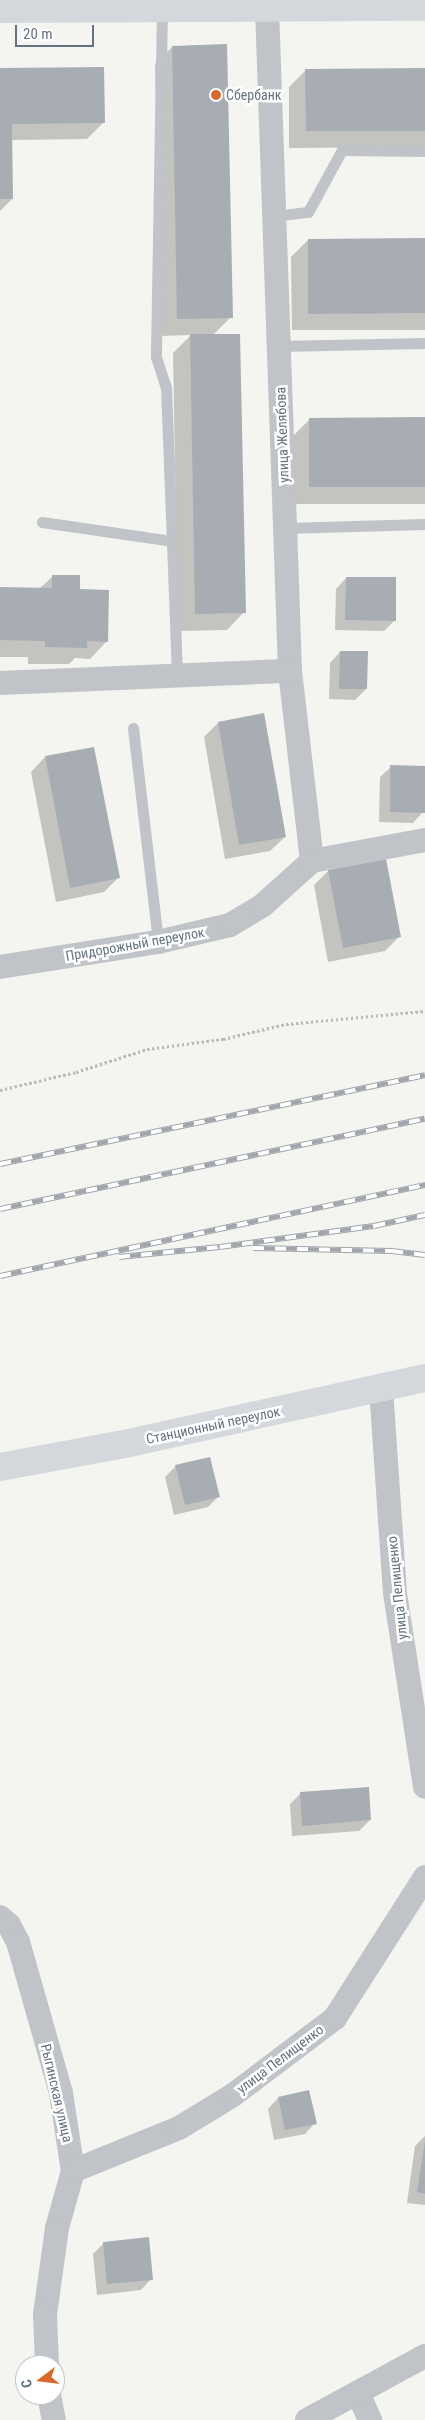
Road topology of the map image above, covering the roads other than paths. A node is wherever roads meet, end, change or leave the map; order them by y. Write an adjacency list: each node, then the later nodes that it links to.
1 (425, 7): 2 (main road)
2 (267, 8): 4 (main road); 6 (street, улица Желябова)
3 (0, 9): 4 (main road)
4 (162, 9): 12 (lane)
5 (425, 151): 6 (lane)
6 (274, 216): 8 (street, улица Желябова)
7 (425, 343): 8 (lane)
8 (278, 346): 11 (street, улица Желябова)
9 (42, 522): 12 (lane)
10 (425, 524): 11 (lane)
11 (285, 528): 13 (street, улица Желябова)
12 (172, 541): 14 (lane)
13 (290, 671): 14 (street); 18 (street, улица Желябова)
14 (177, 676): 15 (street)
15 (0, 683)
16 (133, 728): 19 (lane)
17 (425, 840): 18 (street)
18 (312, 861): 19 (street, Придорожный переулок)
19 (158, 942): 20 (street, Придорожный переулок)
20 (0, 967)
21 (425, 1378): 22 (main road, Станционный переулок)
22 (381, 1388): 23 (main road, Станционный переулок); 24 (street, улица Пелищенко)
23 (0, 1467)
24 (425, 1787)
25 (425, 1877): 27 (street, улица Пелищенко)
26 (0, 1917): 27 (street, Рыгинская улица)
27 (73, 2171): 28 (street, Рыгинская улица)
28 (47, 2355)
29 (425, 2356): 30 (street)
30 (358, 2393): 33 (street); 34 (street)
31 (51, 2405): 32 (street)
32 (54, 2420)
33 (307, 2420)
34 (370, 2420)

